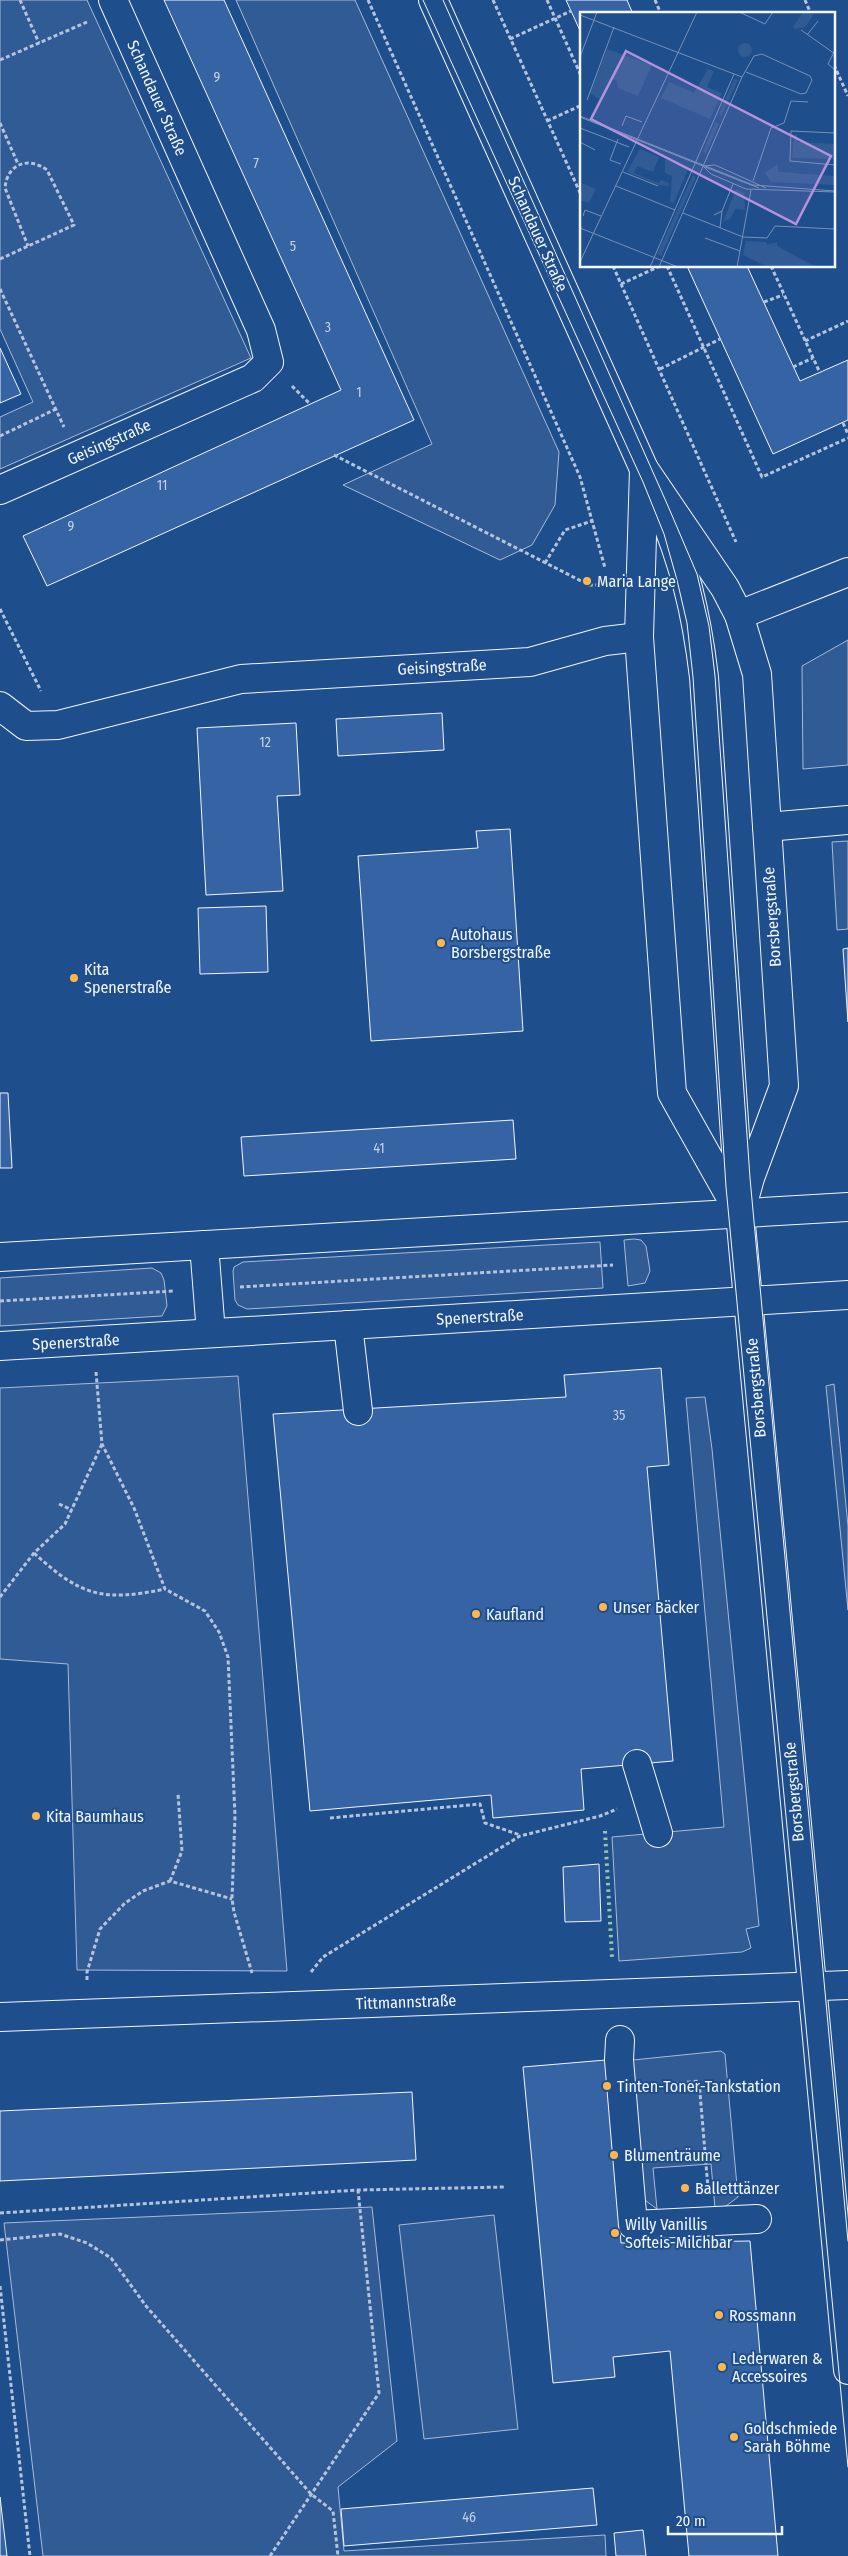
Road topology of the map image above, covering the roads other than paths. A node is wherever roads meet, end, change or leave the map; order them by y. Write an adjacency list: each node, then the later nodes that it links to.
1 (432, 0): 4 (street, Schandauer Straße)
2 (115, 4): 3 (street, Schandauer Straße)
3 (269, 362): 5 (street, Geisingstraße)
4 (644, 469): 7 (street, Schandauer Straße); 8 (street, Schandauer Straße); 13 (street)
5 (0, 490)
6 (848, 572): 7 (street)
7 (739, 615): 11 (street, Borsbergstraße)
8 (639, 637): 9 (street, Geisingstraße); 13 (street, Borsbergstraße)
9 (0, 706)
10 (848, 820): 11 (street)
11 (767, 827): 13 (street, Borsbergstraße)
12 (848, 1207): 13 (street)
13 (740, 1214): 14 (street); 17 (street, Borsbergstraße)
14 (204, 1245): 15 (street); 19 (street)
15 (0, 1256)
16 (848, 1295): 17 (street, Spenerstraße)
17 (748, 1301): 18 (street, Spenerstraße); 25 (street, Borsbergstraße)
18 (348, 1325): 19 (street, Spenerstraße); 21 (street)
19 (211, 1333): 20 (street, Spenerstraße)
20 (0, 1346)
21 (358, 1411)
22 (637, 1764): 23 (street)
23 (658, 1833)
24 (848, 1985): 25 (street, Tittmannstraße)
25 (812, 1986): 26 (street, Tittmannstraße); 29 (street, Borsbergstraße)
26 (0, 2017)
27 (620, 2040): 28 (street)
28 (757, 2219)
29 (848, 2370)

